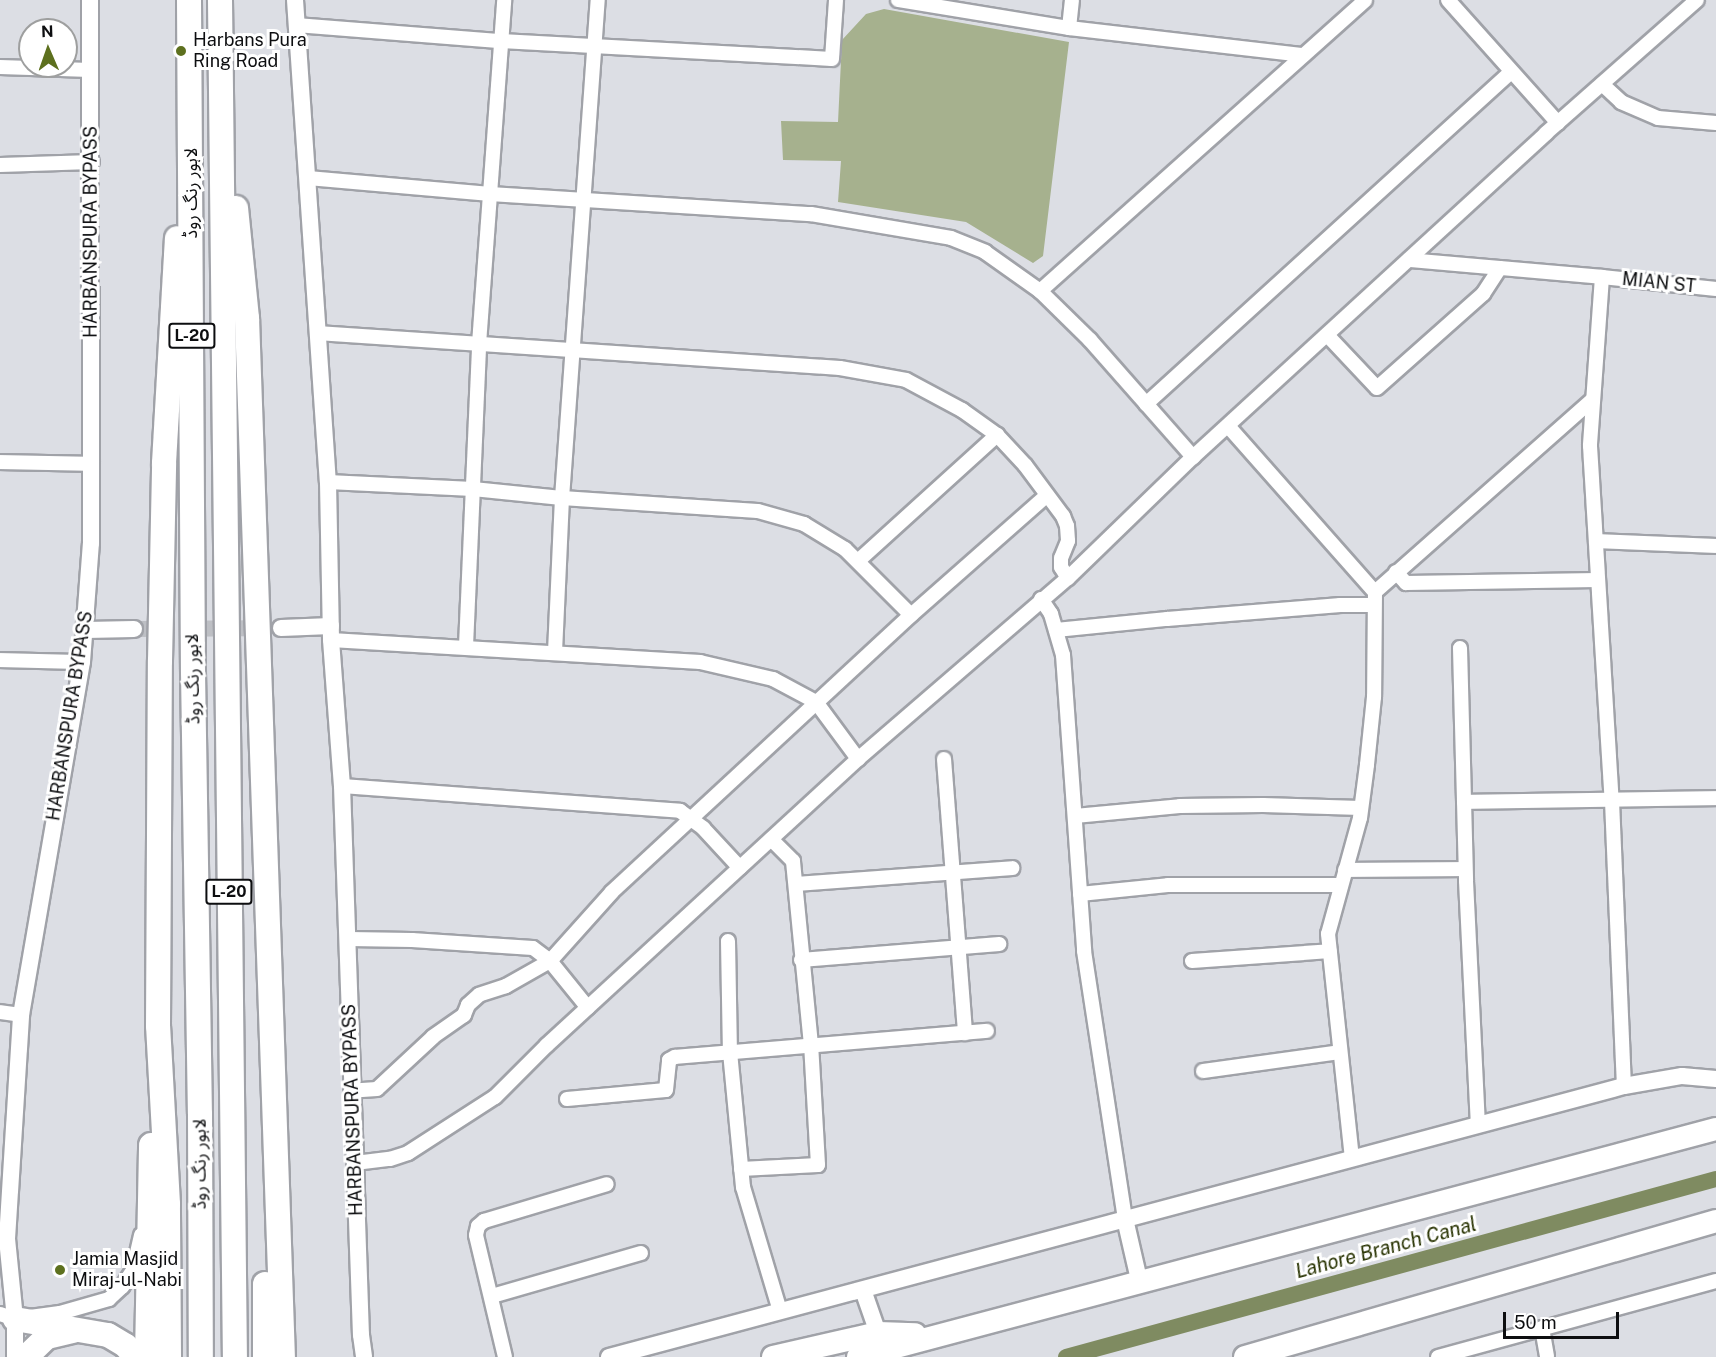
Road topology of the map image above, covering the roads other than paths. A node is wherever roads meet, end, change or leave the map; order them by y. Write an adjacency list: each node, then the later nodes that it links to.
1 (90, 0): 21 (street, HARBANSPURA BYPASS)
2 (189, 0): 17 (highway, لاہور رنگ روڈ / L-20)
3 (220, 0): 18 (highway, لاہور رنگ روڈ / L-20)
4 (295, 0): 13 (street, HARBANSPURA BYPASS)
5 (504, 0): 15 (street)
6 (597, 0): 16 (street)
7 (836, 0): 16 (street)
8 (898, 0): 14 (street)
9 (1072, 0): 14 (street)
10 (1365, 0): 19 (street)
11 (1448, 0): 22 (street)
12 (1697, 0): 23 (street)
13 (296, 25): 15 (street); 28 (street, HARBANSPURA BYPASS)
14 (1069, 28): 19 (street)
15 (501, 41): 16 (street); 29 (street)
16 (596, 46): 30 (street)
17 (190, 49): 100 (highway); 140 (highway, لاہور رنگ روڈ / L-20)
18 (221, 51): 106 (highway); 141 (highway, لاہور رنگ روڈ / L-20)
19 (1303, 55): 35 (street)
20 (0, 67): 21 (street)
21 (90, 70): 26 (street, HARBANSPURA BYPASS)
22 (1511, 72): 24 (street); 41 (street)
23 (1602, 84): 24 (street); 25 (street)
24 (1557, 123): 31 (street)
25 (1716, 123)
26 (92, 162): 27 (street); 46 (street, HARBANSPURA BYPASS)
27 (0, 165)
28 (308, 178): 29 (street); 36 (street, HARBANSPURA BYPASS)
29 (490, 194): 30 (street); 38 (street)
30 (584, 199): 35 (street); 39 (street)
31 (1409, 260): 32 (street, MIAN ST); 37 (street)
32 (1500, 268): 33 (street, MIAN ST); 37 (street)
33 (1602, 277): 34 (street, MIAN ST); 40 (street)
34 (1716, 289)
35 (1040, 291): 41 (street)
36 (317, 333): 38 (street); 47 (street, HARBANSPURA BYPASS)
37 (1328, 336): 42 (street)
38 (479, 344): 39 (street); 48 (street)
39 (572, 350): 43 (street); 50 (street)
40 (1593, 399): 51 (street); 54 (street)
41 (1146, 404): 44 (street)
42 (1228, 426): 44 (street); 57 (street)
43 (997, 435): 49 (street); 53 (street)
44 (1193, 457): 55 (street)
45 (0, 462): 46 (street)
46 (92, 464): 62 (street, HARBANSPURA BYPASS)
47 (328, 482): 48 (street); 64 (street, HARBANSPURA BYPASS)
48 (473, 489): 50 (street); 65 (street)
49 (1047, 495): 55 (street); 59 (street)
50 (562, 498): 53 (street); 67 (street)
51 (1596, 541): 52 (street); 56 (street)
52 (1716, 546)
53 (858, 561): 59 (street)
54 (1396, 572): 56 (street); 57 (street)
55 (1068, 578): 58 (street)
56 (1598, 580): 75 (street)
57 (1375, 598): 63 (street); 77 (street)
58 (1041, 599): 63 (street); 71 (street)
59 (911, 615): 70 (street)
60 (281, 628): 64 (street)
61 (134, 629): 62 (street)
62 (86, 630): 69 (street, HARBANSPURA BYPASS)
63 (1056, 630): 78 (street)
64 (331, 633): 65 (street); 73 (street, HARBANSPURA BYPASS)
65 (466, 646): 67 (street)
66 (1460, 648): 76 (street)
67 (555, 652): 70 (street)
68 (0, 660): 69 (street)
69 (81, 662): 99 (street, HARBANSPURA BYPASS)
70 (816, 702): 71 (street); 79 (street)
71 (858, 759): 80 (street)
72 (944, 759): 85 (street)
73 (342, 786): 79 (street); 89 (street, HARBANSPURA BYPASS)
74 (1716, 798): 75 (street)
75 (1612, 801): 76 (street); 111 (street)
76 (1464, 802): 83 (street)
77 (1361, 808): 78 (street); 84 (street)
78 (1075, 816): 88 (street)
79 (691, 820): 81 (street); 95 (street)
80 (771, 839): 81 (street); 86 (street)
81 (740, 868): 97 (street)
82 (1012, 868): 85 (street)
83 (1466, 869): 84 (street); 114 (street)
84 (1345, 870): 87 (street)
85 (951, 873): 86 (street); 92 (street)
86 (796, 884): 94 (street)
87 (1341, 885): 88 (street); 93 (street)
88 (1080, 894): 121 (street)
89 (349, 939): 95 (street); 112 (street, HARBANSPURA BYPASS)
90 (728, 941): 104 (street)
91 (999, 944): 92 (street)
92 (957, 947): 94 (street); 102 (street)
93 (1330, 951): 96 (street); 105 (street)
94 (801, 960): 103 (street)
95 (550, 961): 97 (street); 112 (street)
96 (1192, 961)
97 (588, 1008): 117 (street)
98 (0, 1012): 99 (street)
99 (21, 1015): 123 (street, HARBANSPURA BYPASS)
100 (158, 1026): 120 (highway); 139 (highway)
101 (987, 1031): 102 (street)
102 (965, 1034): 103 (street)
103 (811, 1045): 104 (street); 118 (street)
104 (730, 1052): 113 (street); 118 (street)
105 (1340, 1052): 108 (street); 116 (street)
106 (274, 1066): 142 (highway); 143 (highway)
107 (1716, 1070): 109 (street)
108 (1203, 1071)
109 (1697, 1076): 110 (street); 111 (street)
110 (1716, 1079)
111 (1624, 1086): 114 (street)
112 (351, 1091): 117 (street, HARBANSPURA BYPASS)
113 (567, 1100)
114 (1478, 1125): 116 (street)
115 (1716, 1129): 126 (highway)
116 (1352, 1158): 121 (street)
117 (355, 1163): 144 (street, HARBANSPURA BYPASS)
118 (741, 1169): 129 (street)
119 (607, 1185): 128 (street)
120 (149, 1195): 130 (street); 138 (highway)
121 (1125, 1219): 126 (street); 127 (street)
122 (1716, 1221): 149 (highway)
123 (3, 1239): 130 (street, HARBANSPURA BYPASS)
124 (640, 1253): 128 (street)
125 (1716, 1281): 131 (street)
126 (1140, 1284): 134 (highway)
127 (863, 1290): 129 (street); 133 (street)
128 (492, 1296): 145 (street)
129 (780, 1311): 146 (street)
130 (7, 1317): 132 (highway); 135 (street, HARBANSPURA BYPASS)
131 (1542, 1328): 150 (street); 151 (street)
132 (87, 1330): 136 (highway); 137 (highway)
133 (878, 1333): 134 (highway); 147 (highway)
134 (937, 1334): 148 (highway)
135 (15, 1357)
136 (26, 1357)
137 (135, 1357)
138 (147, 1357)
139 (168, 1357)
140 (201, 1357)
141 (235, 1357)
142 (265, 1357)
143 (283, 1357)
144 (364, 1357)
145 (506, 1357)
146 (609, 1357)
147 (773, 1357)
148 (858, 1357)
149 (1245, 1357)
150 (1438, 1357)
151 (1547, 1357)

